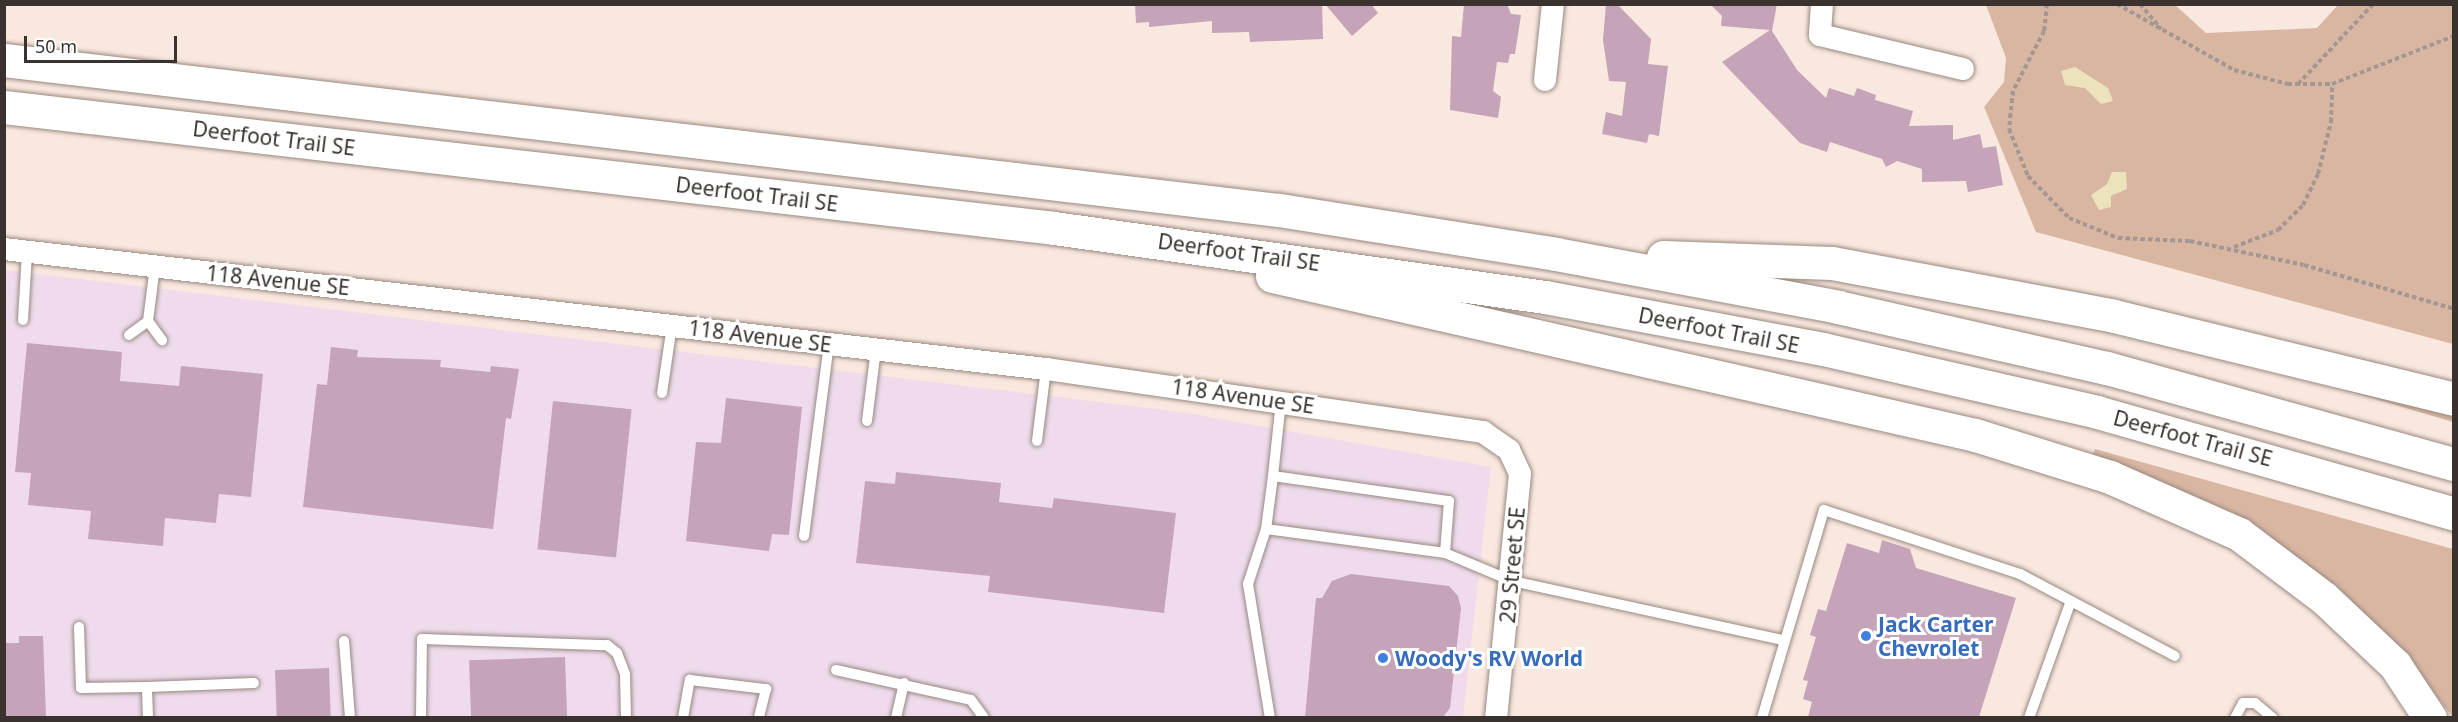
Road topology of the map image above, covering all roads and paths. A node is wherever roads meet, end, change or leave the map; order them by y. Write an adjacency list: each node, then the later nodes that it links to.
1 (1553, 4): 11 (street)
2 (1822, 4): 10 (street)
3 (2047, 4): 16 (path)
4 (2116, 4): 7 (path)
5 (2140, 4): 7 (path)
6 (2373, 4): 12 (path)
7 (2162, 30): 12 (path)
8 (2454, 36): 13 (path)
9 (4, 60): 19 (highway)
10 (1963, 69)
11 (1545, 80)
12 (2298, 84): 13 (path)
13 (2332, 84): 16 (path)
14 (4, 107): 15 (highway, Deerfoot Trail SE)
15 (1054, 228): 38 (highway, Deerfoot Trail SE); 66 (highway)
16 (2230, 247): 21 (path)
17 (4, 249): 18 (street, 118 Avenue SE)
18 (27, 252): 20 (street, 118 Avenue SE); 22 (lane)
19 (1556, 254): 31 (highway); 36 (highway)
20 (155, 266): 23 (lane); 24 (street, 118 Avenue SE)
21 (2454, 309)
22 (23, 320)
23 (148, 321): 25 (lane); 26 (lane)
24 (672, 325): 27 (street, 118 Avenue SE); 30 (lane)
25 (129, 335)
26 (162, 340)
27 (829, 344): 28 (street, 118 Avenue SE); 40 (lane)
28 (876, 349): 29 (street, 118 Avenue SE); 33 (lane)
29 (1046, 369): 32 (street, 118 Avenue SE); 34 (lane)
30 (662, 393)
31 (2454, 399)
32 (1281, 401): 35 (street, 118 Avenue SE); 37 (lane)
33 (867, 421)
34 (1037, 441)
35 (1509, 450): 42 (street, 29 Street SE)
36 (2454, 464)
37 (1273, 476): 39 (lane); 41 (lane)
38 (2454, 514)
39 (1266, 529): 41 (lane); 60 (lane)
40 (804, 536)
41 (1445, 553): 42 (lane)
42 (1512, 582): 45 (lane); 61 (street, 29 Street SE)
43 (2071, 601): 45 (lane); 47 (lane); 63 (lane)
44 (79, 627): 51 (lane)
45 (1782, 640): 62 (lane)
46 (344, 641): 53 (lane)
47 (2175, 656)
48 (836, 670): 50 (lane)
49 (254, 683): 51 (lane)
50 (904, 683): 58 (lane); 59 (lane)
51 (147, 687): 52 (lane)
52 (148, 717)
53 (350, 717)
54 (421, 717): 55 (lane)
55 (626, 717)
56 (682, 717): 57 (lane)
57 (759, 717)
58 (896, 717)
59 (984, 717)
60 (1270, 717)
61 (1497, 717)
62 (1762, 717)
63 (2030, 717)
64 (2235, 717): 65 (lane)
65 (2273, 717)
66 (2430, 717)

